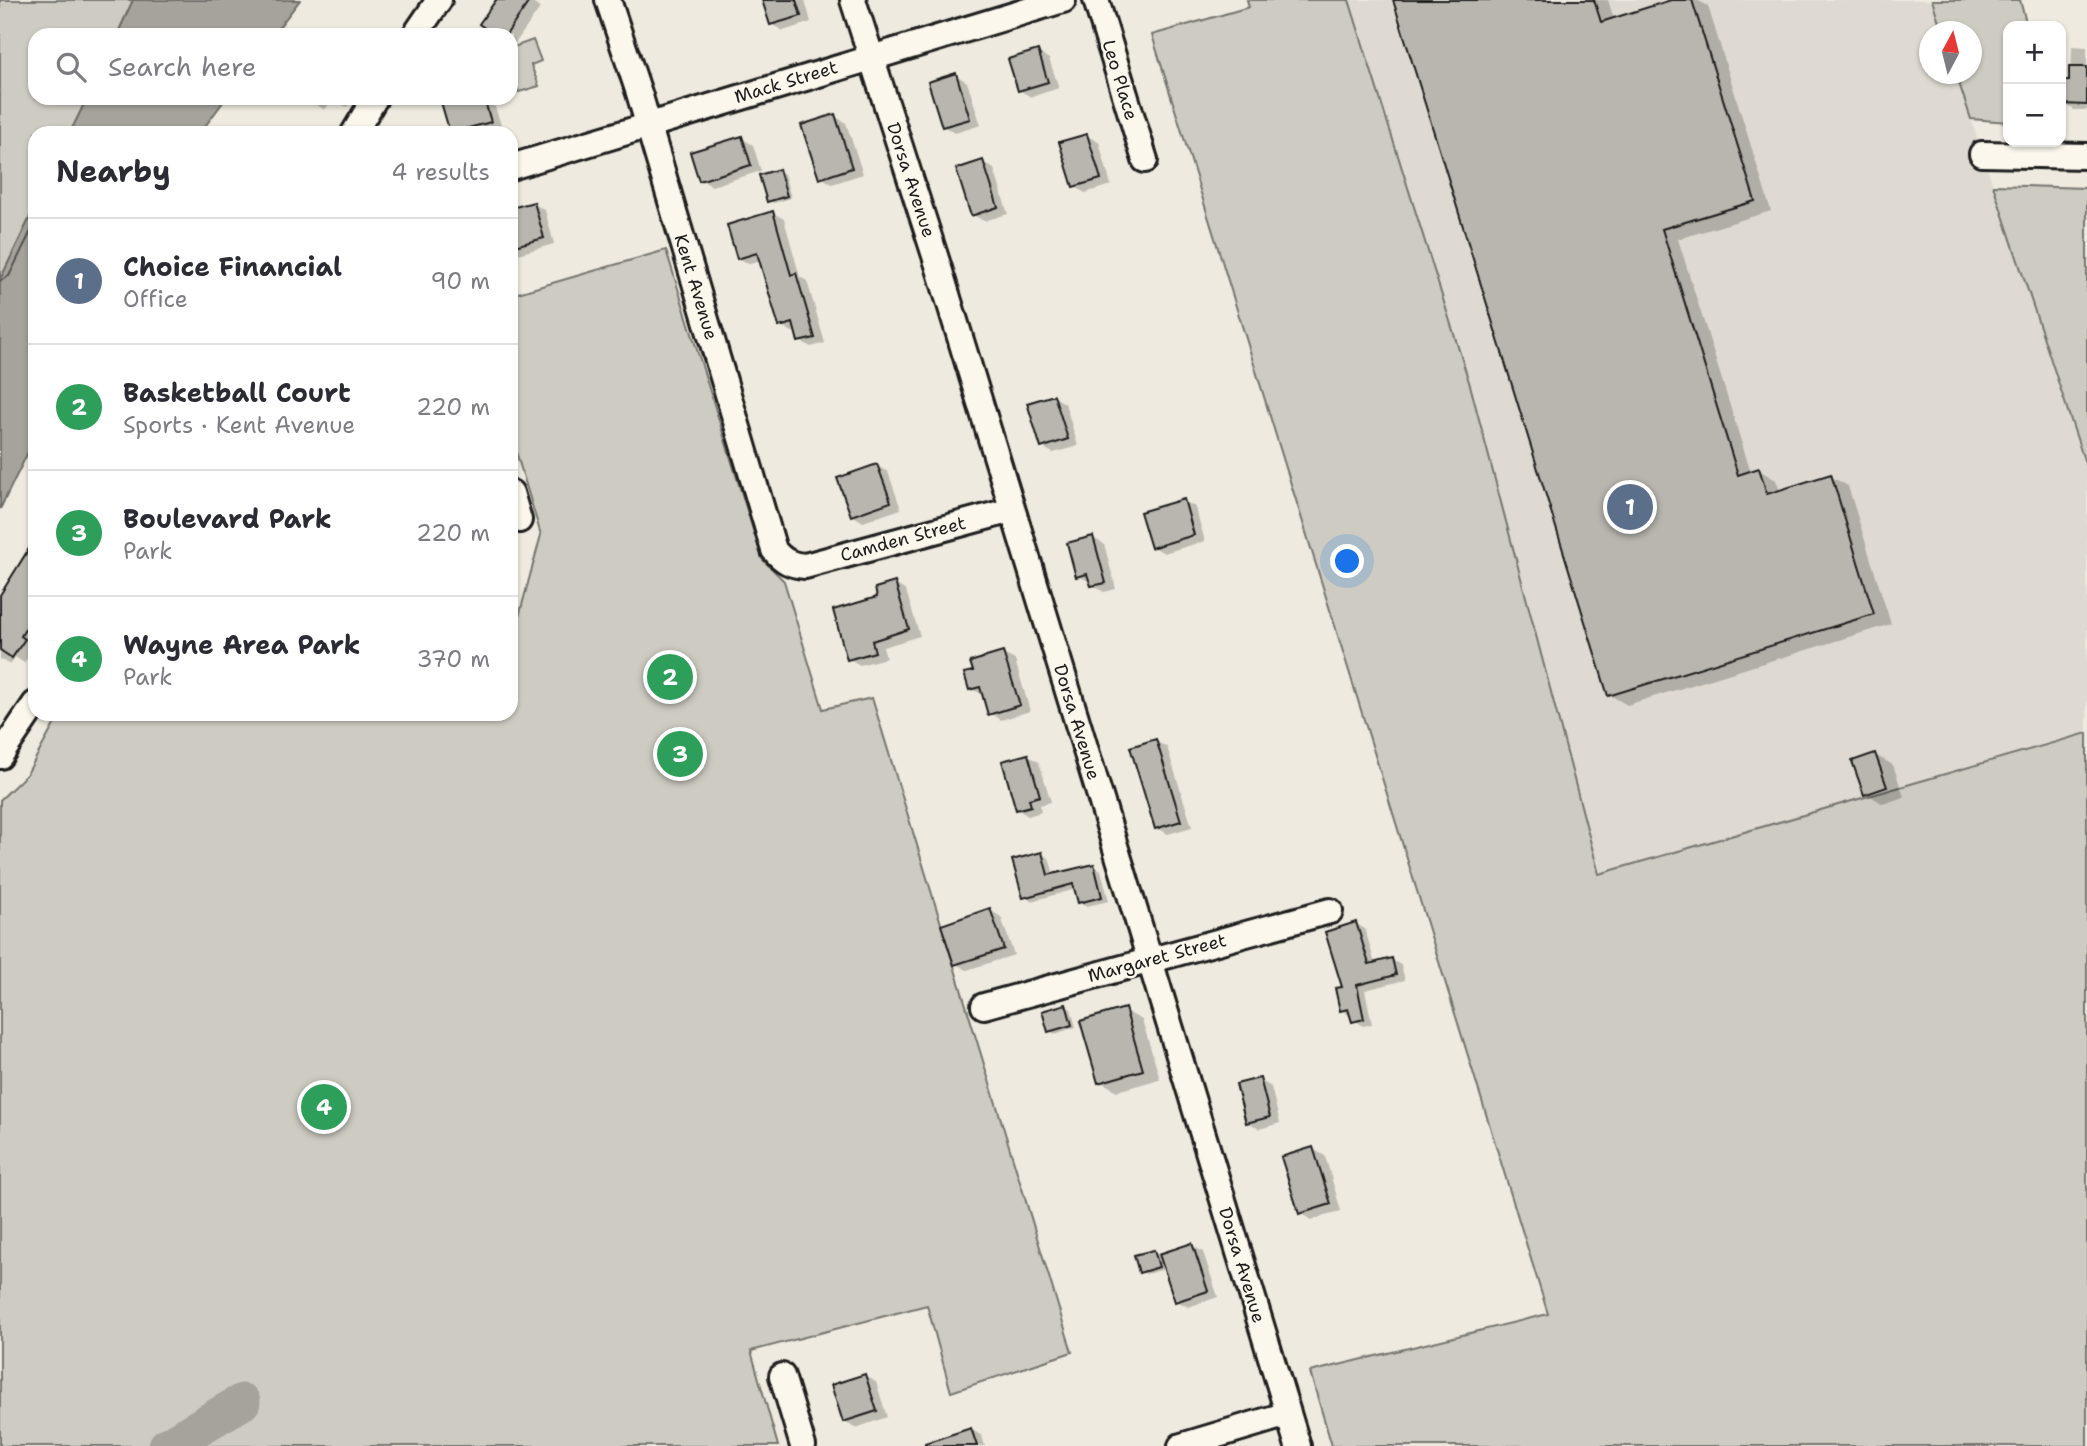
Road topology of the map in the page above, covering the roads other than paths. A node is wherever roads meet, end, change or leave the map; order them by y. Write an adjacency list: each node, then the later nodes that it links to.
1 (439, 0): 6 (street)
2 (608, 0): 9 (street, Kent Avenue)
3 (853, 0): 7 (street, Dorsa Avenue)
4 (1063, 0): 7 (street, Mack Street)
5 (1096, 0): 13 (street, Leo Place)
6 (420, 28)
7 (871, 57): 9 (street, Mack Street); 15 (street, Dorsa Avenue)
8 (370, 105): 10 (street)
9 (648, 124): 14 (street, Mack Street); 18 (street, Kent Avenue)
10 (358, 126)
11 (1982, 154): 12 (street)
12 (2087, 156)
13 (1145, 160)
14 (518, 165)
15 (1012, 510): 18 (street, Camden Street); 22 (street, Dorsa Avenue)
16 (518, 517): 17 (street)
17 (519, 520)
18 (793, 565)
19 (28, 714): 20 (street)
20 (0, 756)
21 (1330, 911): 22 (street, Margaret Street)
22 (1150, 959): 23 (street, Margaret Street); 25 (street, Dorsa Avenue)
23 (984, 1006)
24 (782, 1376): 26 (street)
25 (1288, 1414): 27 (street); 28 (street, Dorsa Avenue)
26 (803, 1446)
27 (1181, 1446)
28 (1298, 1446)

